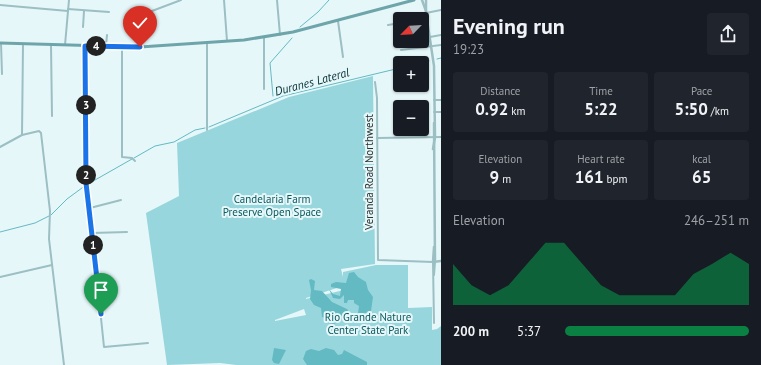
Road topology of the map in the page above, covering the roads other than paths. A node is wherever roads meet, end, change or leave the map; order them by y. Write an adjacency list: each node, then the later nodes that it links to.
1 (69, 0): 10 (street)
2 (181, 0): 36 (street)
3 (224, 0): 25 (street)
4 (277, 0): 21 (street)
5 (408, 0): 6 (main road); 15 (main road)
6 (414, 0)
7 (422, 0): 14 (street)
8 (426, 0): 14 (street)
9 (0, 5): 10 (street)
10 (68, 10): 11 (street); 30 (street)
11 (84, 10): 13 (street); 18 (street)
12 (441, 10): 14 (street)
13 (109, 12)
14 (426, 12)
15 (338, 21): 21 (main road); 38 (street)
16 (393, 24): 17 (street)
17 (388, 25)
18 (83, 27)
19 (429, 31): 23 (street)
20 (107, 35): 34 (street)
21 (280, 35): 24 (main road)
22 (441, 35): 23 (street)
23 (430, 37): 33 (street)
24 (264, 38): 25 (main road); 41 (street)
25 (227, 41): 27 (main road)
26 (1, 43): 28 (main road); 39 (street)
27 (207, 43): 36 (main road); 47 (street)
28 (24, 44): 29 (main road); 48 (street)
29 (51, 45): 30 (main road); 46 (street)
30 (65, 45): 32 (main road)
31 (441, 45): 33 (street)
32 (85, 46): 34 (main road); 55 (street)
33 (431, 46): 37 (street); 42 (street)
34 (106, 47): 35 (main road)
35 (122, 47): 36 (main road); 53 (street)
36 (140, 47)
37 (401, 50)
38 (343, 57)
39 (2, 74)
40 (375, 82): 51 (street, Veranda Road Northwest)
41 (264, 89)
42 (434, 100): 43 (street); 44 (street)
43 (441, 100)
44 (434, 112): 45 (street); 49 (street)
45 (441, 112)
46 (52, 116)
47 (208, 130)
48 (22, 135): 52 (street); 60 (street)
49 (434, 137): 50 (street); 51 (street); 58 (street)
50 (441, 137)
51 (377, 138): 58 (street, Veranda Road Northwest)
52 (0, 147)
53 (134, 159)
54 (121, 200): 55 (street)
55 (90, 208): 57 (street)
56 (127, 232): 57 (street)
57 (92, 233): 63 (street)
58 (434, 262): 59 (street); 62 (street)
59 (441, 262)
60 (52, 265): 61 (street); 64 (street)
61 (0, 277)
62 (434, 323)
63 (148, 343)
64 (64, 365)

